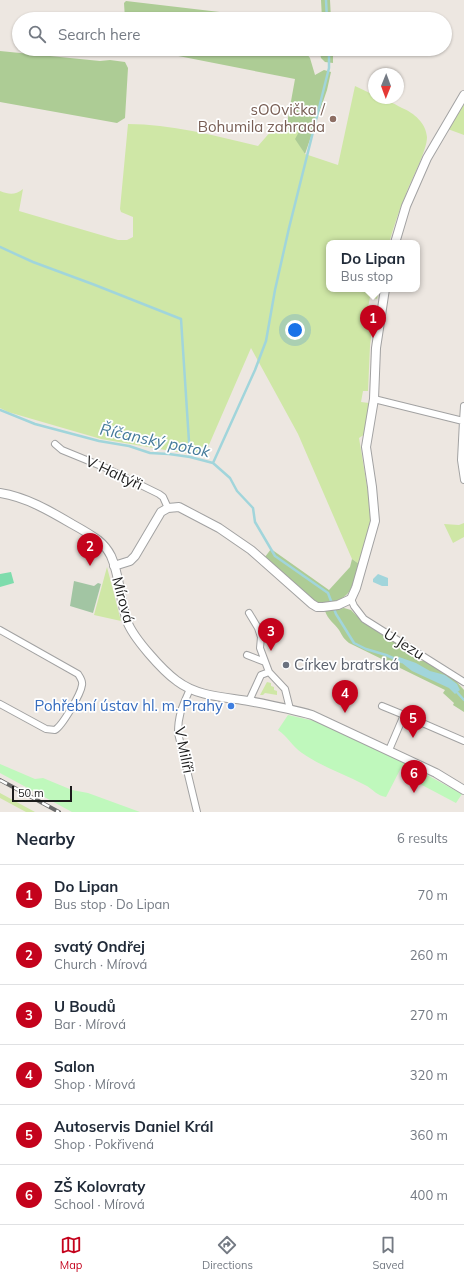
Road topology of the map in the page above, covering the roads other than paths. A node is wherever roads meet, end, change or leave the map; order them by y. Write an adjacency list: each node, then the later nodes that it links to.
1 (464, 95): 2 (street)
2 (396, 240)
3 (385, 292): 4 (street)
4 (374, 399): 6 (street); 12 (street)
5 (464, 406): 6 (street)
6 (462, 421): 8 (street)
7 (55, 444): 10 (street, V Haltýři)
8 (464, 480)
9 (0, 493): 11 (street, Mírová)
10 (168, 508): 11 (street); 12 (street)
11 (114, 566): 19 (street, Mírová)
12 (351, 599): 18 (street, U Jezu)
13 (249, 613): 16 (street)
14 (0, 630): 21 (street)
15 (248, 654): 16 (street)
16 (265, 662): 17 (street)
17 (269, 672): 20 (street); 23 (street)
18 (464, 682)
19 (190, 689): 20 (street, Mírová); 28 (street, V Milíři)
20 (249, 701): 23 (street, Mírová)
21 (0, 704)
22 (382, 706): 24 (street)
23 (290, 709): 26 (street, Mírová)
24 (404, 715): 25 (street); 26 (street)
25 (464, 741)
26 (389, 750): 27 (street, Mírová)
27 (464, 790)
28 (197, 812)

